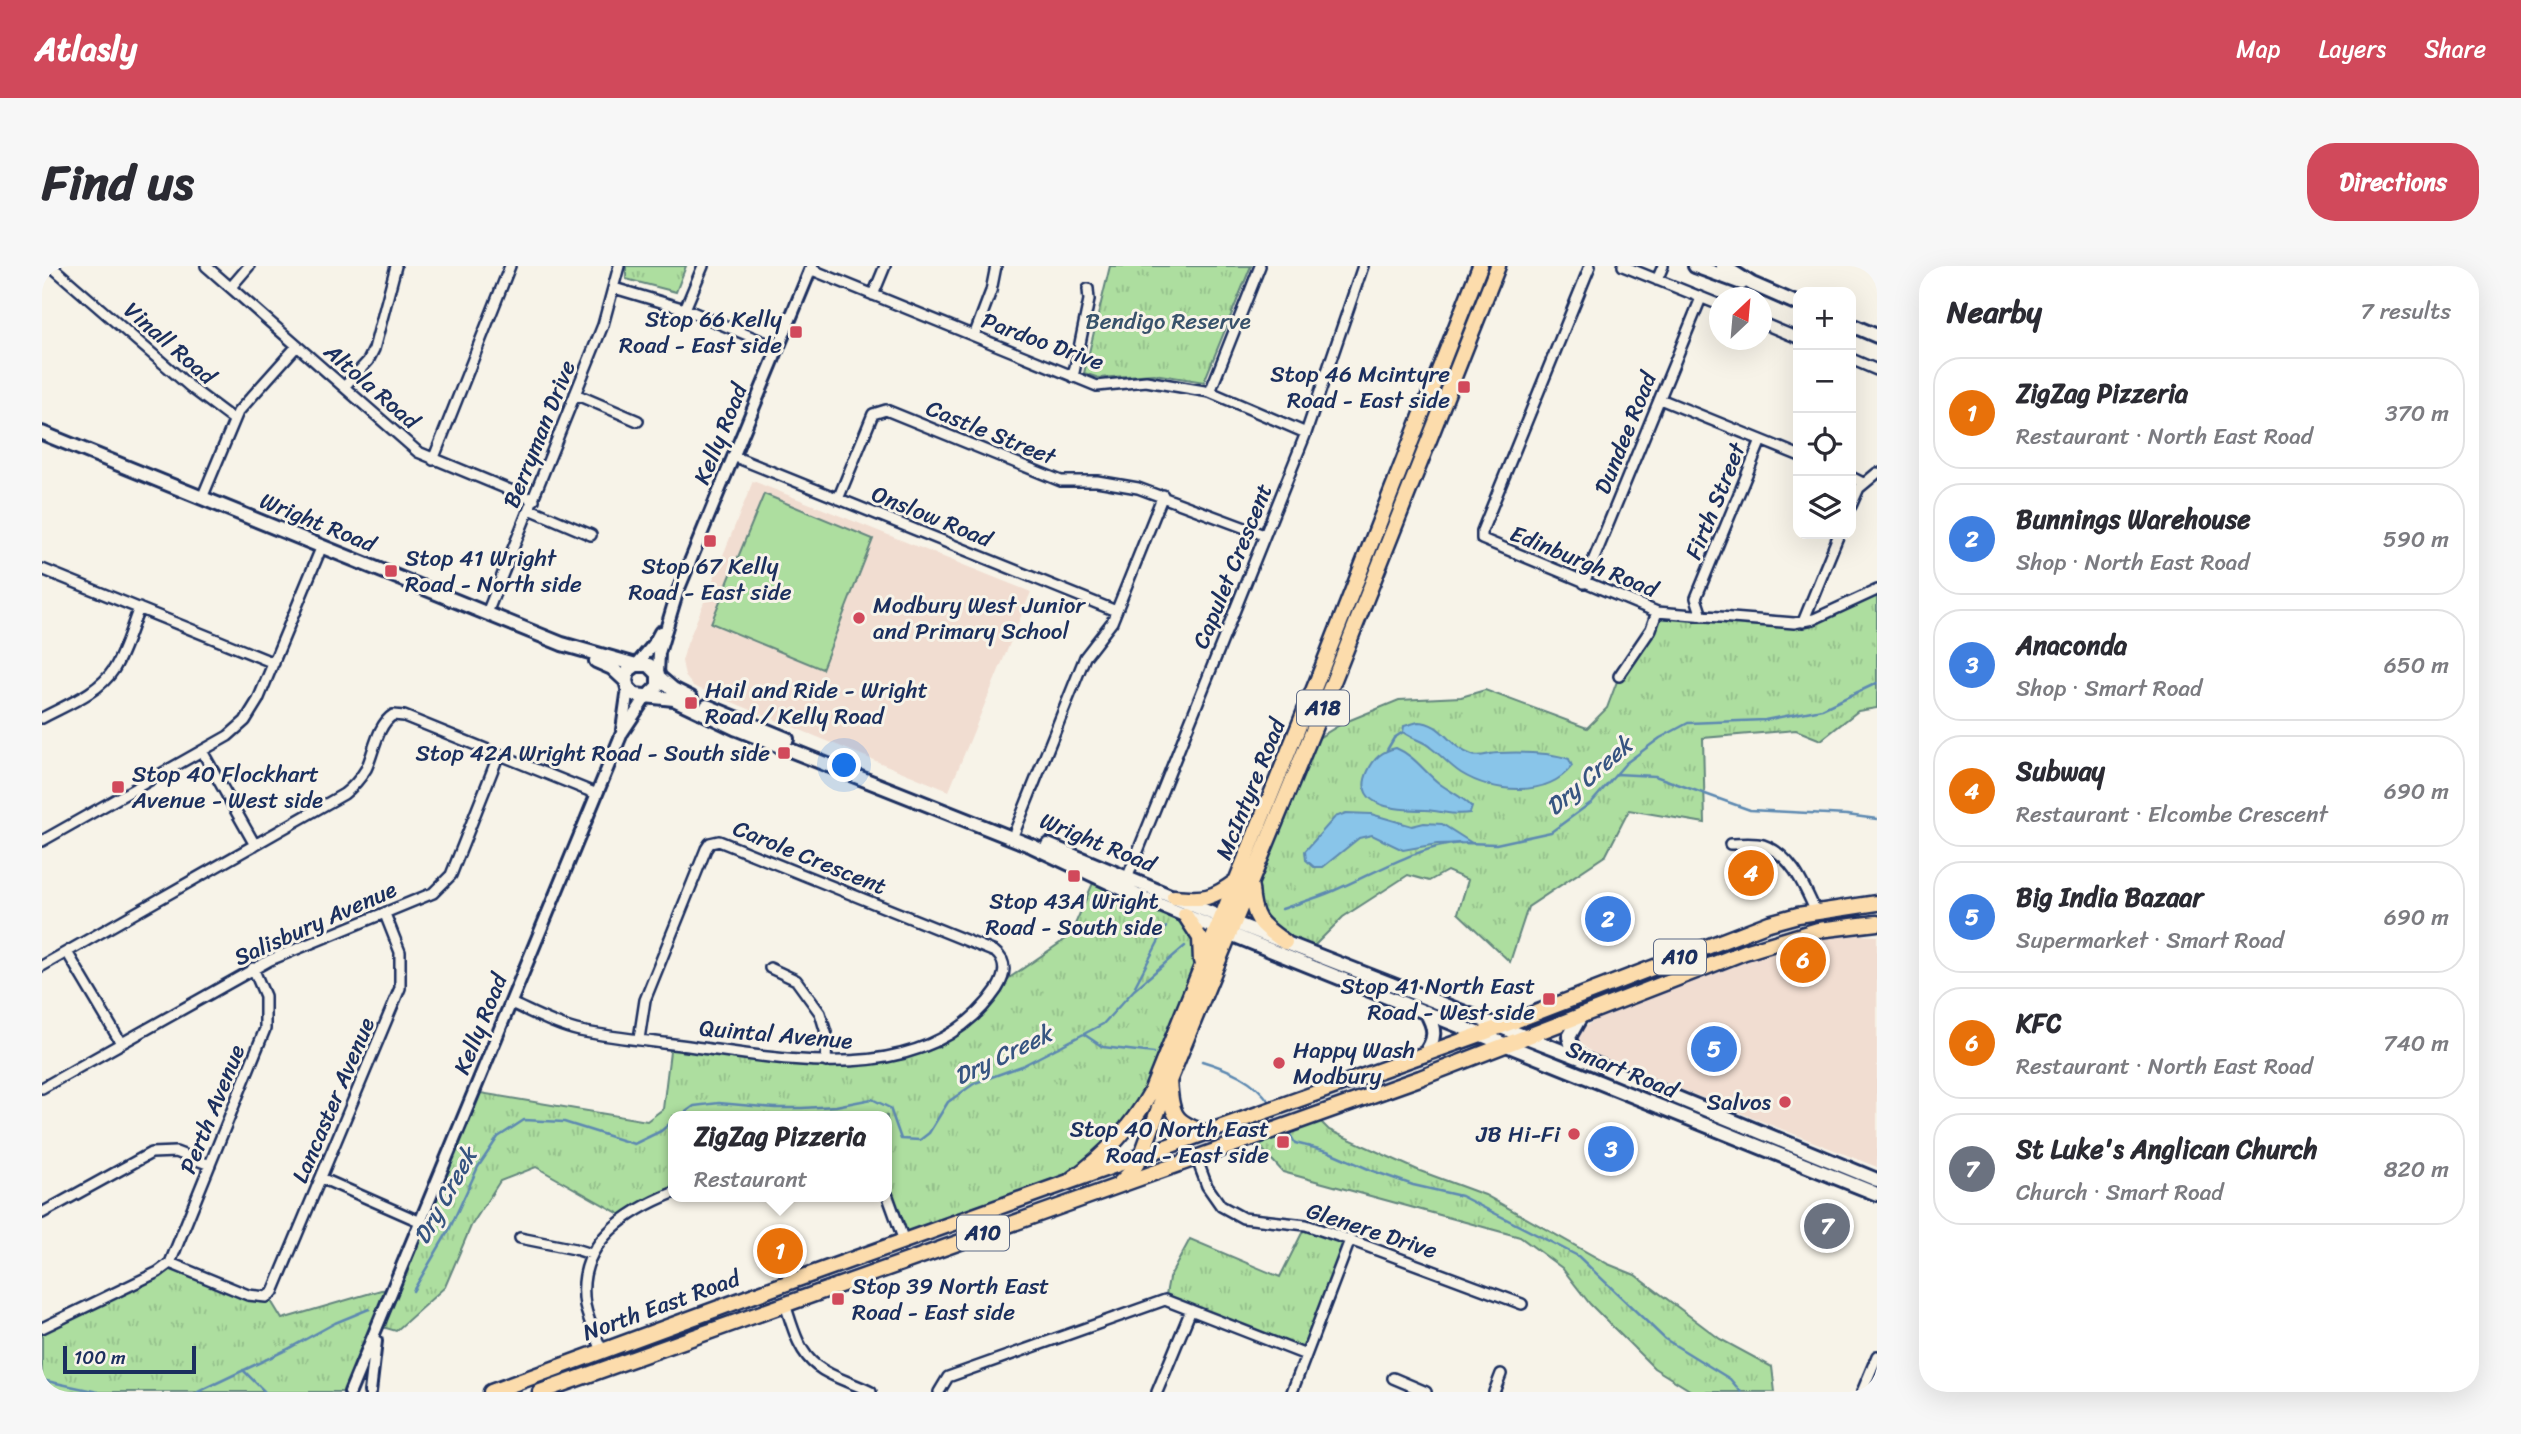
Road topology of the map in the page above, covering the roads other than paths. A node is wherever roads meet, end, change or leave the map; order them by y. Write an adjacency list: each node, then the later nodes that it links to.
1 (51, 266): 44 (street, Vinall Road)
2 (206, 266): 22 (street, Altola Road)
3 (249, 266): 22 (street)
4 (396, 266): 40 (street)
5 (618, 266): 23 (street, Berryman Drive)
6 (703, 266): 29 (street)
7 (885, 266): 25 (street)
8 (996, 266): 32 (street)
9 (1259, 266): 41 (street)
10 (1363, 266): 47 (street, Capulet Crescent)
11 (1480, 266): 91 (main road, McIntyre Road / A18)
12 (1498, 266): 91 (main road, McIntyre Road / A18)
13 (1590, 266): 65 (street, Edinburgh Road)
14 (1623, 266): 20 (street)
15 (1663, 266): 20 (street)
16 (1695, 266): 21 (main road)
17 (1723, 266): 21 (main road)
18 (507, 267): 51 (street)
19 (811, 267): 25 (street, Pardoo Drive); 36 (street, Kelly Road)
20 (1657, 280): 26 (street)
21 (1752, 284): 28 (main road)
22 (231, 287): 35 (street, Altola Road)
23 (614, 288): 29 (street); 42 (street, Berryman Drive)
24 (1088, 289): 39 (street)
25 (873, 295): 32 (street, Pardoo Drive)
26 (1701, 298): 27 (street); 43 (street, Dundee Road)
27 (1709, 301)
28 (1793, 302)
29 (685, 309): 36 (street)
30 (1772, 327): 33 (street)
31 (1856, 328): 34 (main road)
32 (974, 336): 39 (street, Pardoo Drive)
33 (1793, 336)
34 (1877, 336)
35 (297, 346): 40 (street, Altola Road); 44 (street)
36 (778, 348): 50 (street, Kelly Road)
37 (1856, 361): 38 (street)
38 (1877, 370)
39 (1073, 377): 41 (street, Pardoo Drive)
40 (344, 387): 51 (street, Altola Road)
41 (1210, 392): 47 (street, Pardoo Drive)
42 (575, 394): 45 (street); 59 (street, Berryman Drive)
43 (1660, 399): 48 (street); 65 (street, Dundee Road)
44 (234, 419): 57 (street)
45 (639, 421)
46 (42, 433): 57 (main road, Wright Road)
47 (1306, 433): 61 (street, Capulet Crescent)
48 (1761, 440): 49 (street); 71 (street, Firth Street)
49 (1793, 454)
50 (733, 456): 58 (street, Onslow Road); 72 (street, Kelly Road)
51 (433, 460): 59 (street, Altola Road)
52 (1877, 473): 54 (street)
53 (1856, 480): 54 (street)
54 (1863, 483): 56 (street)
55 (1163, 495): 58 (street, Castle Street); 61 (street, Castle Street); 68 (street)
56 (1856, 496)
57 (202, 498): 63 (main road, Wright Road)
58 (838, 499): 68 (street, Onslow Road)
59 (532, 504): 60 (street, Altola Road); 70 (street, Berryman Drive)
60 (591, 535)
61 (1264, 535): 90 (street, Capulet Crescent)
62 (1837, 539): 73 (street)
63 (322, 546): 70 (main road, Wright Road); 75 (street)
64 (42, 569): 67 (street)
65 (1584, 583): 69 (street, Edinburgh Road)
66 (1877, 590): 73 (street, Edinburgh Road)
67 (139, 608): 75 (street); 81 (street)
68 (1116, 611): 86 (street)
69 (1657, 612): 71 (street, Edinburgh Road); 78 (street)
70 (487, 613): 74 (main road, Wright Road)
71 (1702, 616): 73 (street, Edinburgh Road)
72 (669, 619): 76 (street, Kelly Road); 77 (street, Kelly Road)
73 (1803, 622)
74 (578, 650): 76 (main road, Wright Road); 79 (main road, Wright Road)
75 (274, 663): 83 (street)
76 (637, 665): 77 (main road); 79 (main road)
77 (659, 676): 80 (main road); 86 (main road, Wright Road)
78 (1619, 676)
79 (627, 685): 80 (main road); 82 (street, Kelly Road)
80 (647, 696): 82 (street, Kelly Road); 98 (main road, Wright Road)
81 (42, 718)
82 (622, 733): 85 (street, Kelly Road)
83 (202, 751): 87 (street); 89 (street)
84 (499, 754): 85 (street); 89 (street); 97 (street, Salisbury Avenue)
85 (597, 794): 109 (street, Kelly Road)
86 (1015, 831): 90 (main road, Wright Road)
87 (42, 841)
88 (1730, 844): 95 (street)
89 (255, 845): 103 (street)
90 (1128, 876): 92 (main road, Wright Road)
91 (1244, 882): 92 (main road); 100 (main road, McIntyre Road / A18); 102 (main road)
92 (1174, 897): 100 (main road, Wright Road)
93 (1877, 903): 94 (main road, North East Road / A10)
94 (1847, 906): 95 (main road, North East Road / A10); 96 (main road)
95 (1816, 912): 101 (main road); 112 (main road, North East Road / A10)
96 (1877, 912)
97 (385, 914): 106 (street, Salisbury Avenue); 127 (street, Lancaster Avenue)
98 (1185, 915): 100 (main road, Wright Road); 108 (main road)
99 (1877, 923): 101 (main road, North East Road / A10)
100 (1227, 926): 102 (main road, Wright Road); 108 (main road, McIntyre Road / A18); 110 (main road, Wright Road); 121 (main road, McIntyre Road / A18)
101 (1822, 929): 111 (main road, North East Road / A10)
102 (1285, 942): 112 (main road, Wright Road)
103 (67, 952): 104 (street); 116 (street)
104 (42, 966)
105 (1005, 967): 115 (street, Carole Crescent); 120 (street, Quintal Avenue)
106 (253, 968): 116 (street, Salisbury Avenue); 126 (street, Perth Avenue)
107 (770, 968): 120 (street)
108 (1200, 969): 129 (main road, McIntyre Road / A18)
109 (511, 1003): 115 (street, Quintal Avenue); 135 (street, Kelly Road)
110 (1426, 1012): 113 (main road, Wright Road); 118 (main road)
111 (1581, 1016): 114 (main road, North East Road / A10); 119 (main road)
112 (1499, 1027): 113 (main road, North East Road / A10); 114 (main road, Wright Road)
113 (1481, 1034): 117 (main road, Wright Road); 118 (main road, North East Road / A10)
114 (1525, 1038): 117 (main road, North East Road / A10); 119 (main road, Smart Road)
115 (639, 1039): 120 (street, Quintal Avenue)
116 (121, 1043): 122 (street, Salisbury Avenue)
117 (1507, 1045): 125 (main road, North East Road / A10); 131 (main road, Smart Road)
118 (1424, 1055): 123 (main road, North East Road / A10)
119 (1580, 1058): 128 (main road, Smart Road)
120 (826, 1062)
121 (1169, 1081): 123 (main road); 124 (main road, McIntyre Road / A18)
122 (42, 1088)
123 (1208, 1133): 124 (main road, North East Road / A10)
124 (1141, 1157): 129 (main road, North East Road / A10); 130 (main road, McIntyre Road / A18)
125 (1196, 1157): 130 (main road, North East Road / A10); 137 (street, Glenere Drive)
126 (210, 1165): 134 (street); 140 (street, Perth Avenue)
127 (321, 1178): 135 (street); 140 (street, Lancaster Avenue)
128 (1877, 1180)
129 (1066, 1184): 138 (main road, North East Road / A10)
130 (1118, 1185): 143 (main road, North East Road / A10)
131 (1877, 1194)
132 (668, 1195): 139 (street)
133 (890, 1202): 138 (street)
134 (42, 1213)
135 (421, 1222): 147 (street, Kelly Road)
136 (520, 1238): 139 (street)
137 (1350, 1240): 144 (street, Glenere Drive); 149 (street)
138 (904, 1241): 141 (main road, North East Road / A10)
139 (591, 1254): 148 (street)
140 (170, 1263): 146 (street)
141 (795, 1280): 142 (main road, North East Road / A10); 143 (main road)
142 (754, 1295): 143 (main road); 148 (main road, North East Road / A10)
143 (785, 1304): 151 (main road, North East Road / A10); 159 (street)
144 (1522, 1304)
145 (1191, 1310): 149 (street); 160 (street); 161 (street)
146 (42, 1328)
147 (377, 1331): 156 (street, Kelly Road); 157 (street, Kelly Road)
148 (602, 1350): 151 (main road); 152 (main road); 158 (main road, North East Road / A10)
149 (1306, 1355): 162 (street)
150 (1877, 1356): 165 (street)
151 (625, 1361): 152 (main road, North East Road / A10)
152 (592, 1373): 155 (main road, North East Road / A10)
153 (1502, 1374): 164 (street)
154 (1393, 1378): 163 (street)
155 (543, 1391)
156 (352, 1392)
157 (370, 1392)
158 (491, 1392)
159 (871, 1392)
160 (939, 1392)
161 (1157, 1392)
162 (1292, 1392)
163 (1426, 1392)
164 (1494, 1392)
165 (1862, 1392)

